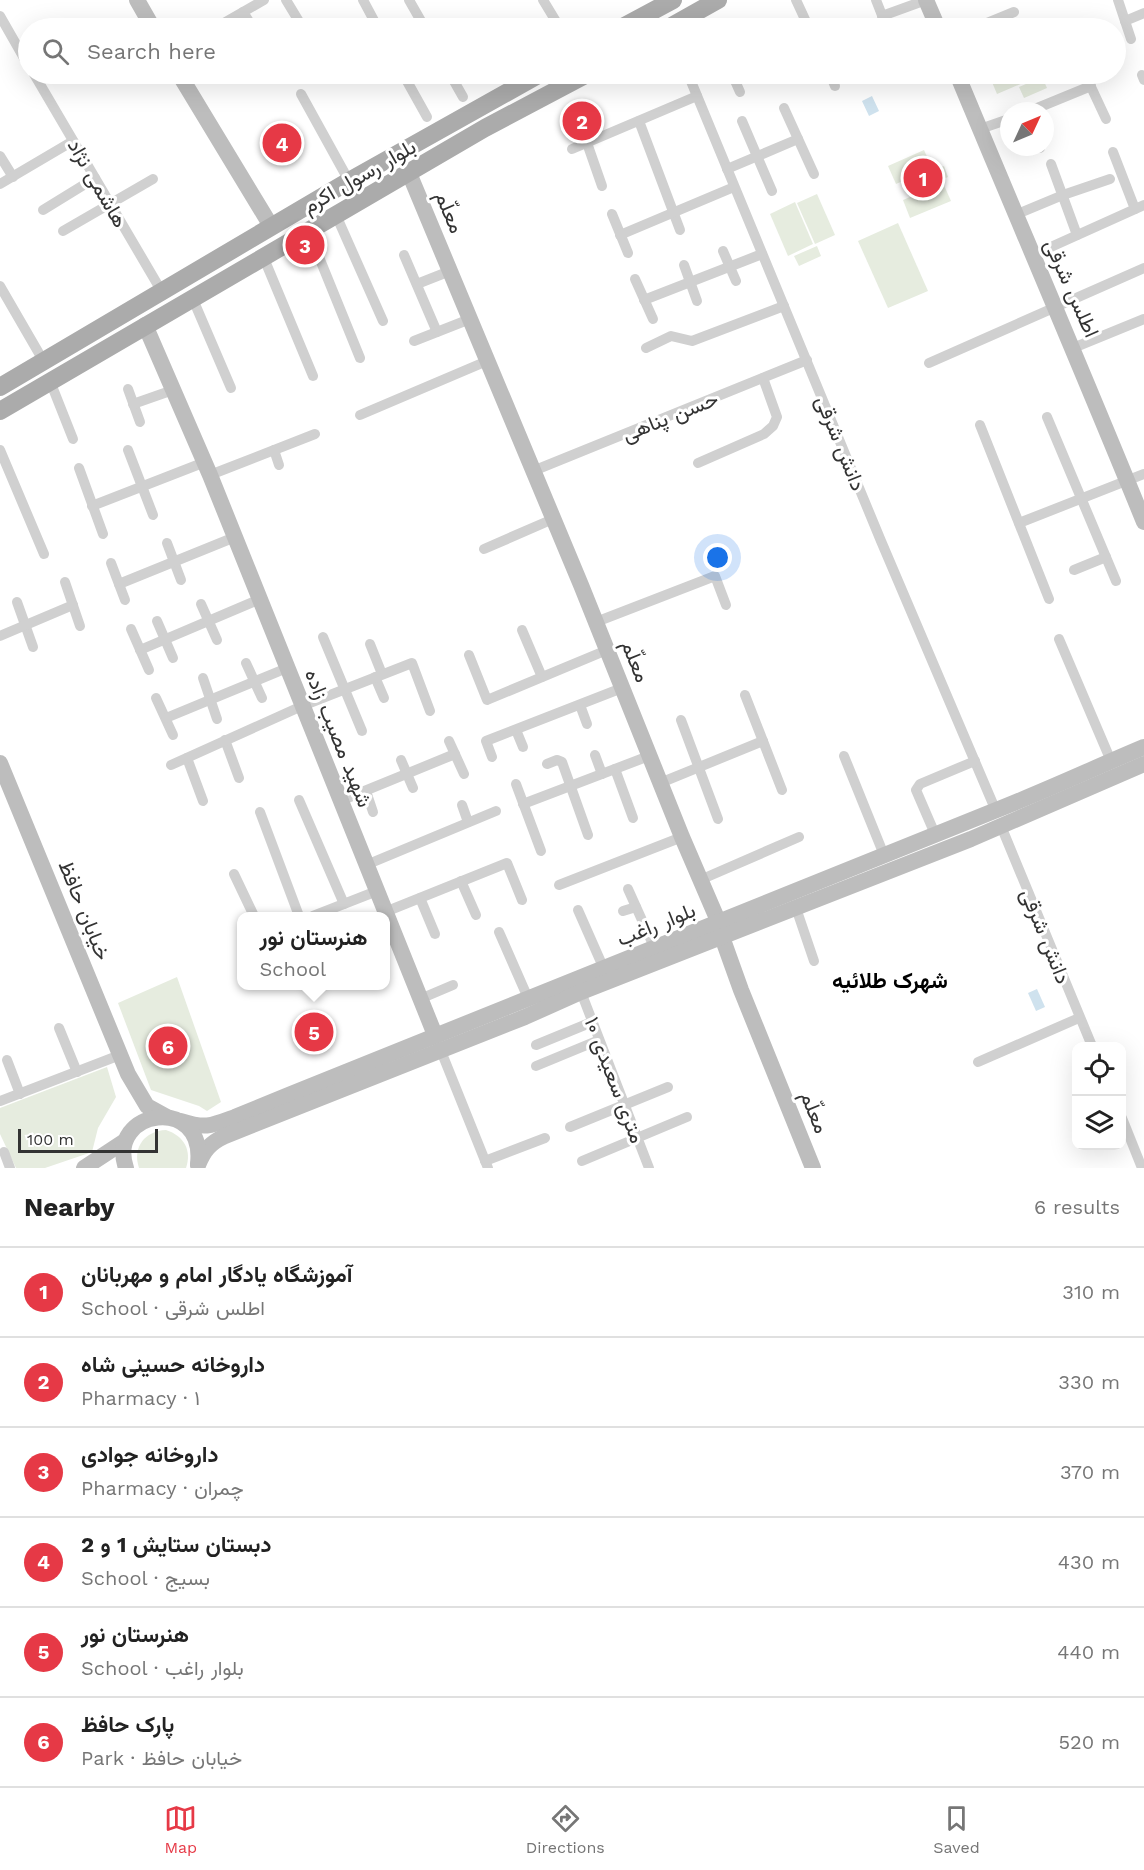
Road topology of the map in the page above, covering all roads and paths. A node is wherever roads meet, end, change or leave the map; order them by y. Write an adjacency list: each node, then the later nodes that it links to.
1 (137, 0): 18 (street)
2 (264, 0): 13 (street)
3 (286, 0): 21 (street)
4 (363, 0): 22 (street)
5 (409, 0): 23 (street)
6 (543, 0): 24 (street)
7 (718, 0): 26 (main road)
8 (796, 0): 27 (street)
9 (876, 0): 17 (street)
10 (926, 0): 17 (street); 28 (street)
11 (1118, 0): 30 (street)
12 (661, 3): 25 (main road)
13 (243, 12): 19 (street); 20 (street)
14 (1014, 12): 29 (street)
15 (1144, 13): 31 (street)
16 (0, 16): 34 (street)
17 (882, 16)
18 (147, 18)
19 (232, 18)
20 (247, 18)
21 (297, 18)
22 (373, 18)
23 (419, 18)
24 (554, 18)
25 (637, 18)
26 (686, 18)
27 (804, 18)
28 (934, 18)
29 (999, 18)
30 (1124, 18)
31 (1126, 21)
32 (1126, 24): 33 (street)
33 (1131, 39)
34 (18, 48)
35 (40, 84): 60 (street, هاشمی نژاد)
36 (185, 84): 87 (street)
37 (409, 84): 52 (street)
38 (455, 84): 49 (street)
39 (522, 84): 49 (main road, بلوار رسول اکرم); 50 (main road)
40 (569, 84): 50 (main road, بلوار رسول اکرم)
41 (692, 84): 47 (street, دانش شرقی)
42 (736, 84): 45 (street)
43 (961, 84): 58 (street, اطلس شرقی)
44 (1091, 86): 48 (street); 53 (street)
45 (740, 92)
46 (301, 94): 74 (street)
47 (698, 96): 54 (street); 67 (street, دانش شرقی)
48 (1052, 102)
49 (466, 104): 57 (main road); 74 (main road, بلوار رسول اکرم)
50 (525, 108): 57 (main road, بلوار رسول اکرم)
51 (784, 108): 59 (street)
52 (427, 117)
53 (1106, 119)
54 (639, 121): 61 (street); 83 (street)
55 (742, 121): 65 (street)
56 (1000, 122): 58 (street)
57 (485, 128): 68 (main road, بلوار رسول اکرم)
58 (980, 129): 86 (street, اطلس شرقی)
59 (798, 139): 65 (street); 69 (street)
60 (73, 141): 70 (street); 71 (street, هاشمی نژاد)
61 (587, 143): 62 (street); 76 (street)
62 (572, 149)
63 (1113, 152): 81 (street)
64 (0, 156): 70 (street)
65 (757, 156): 67 (street); 78 (street)
66 (1051, 164): 79 (street)
67 (726, 168): 77 (street, دانش شرقی)
68 (409, 173): 85 (main road, بلوار رسول اکرم); 102 (street, معلّم)
69 (814, 174)
70 (13, 177): 75 (street)
71 (95, 178): 80 (street, هاشمی نژاد); 82 (street)
72 (1110, 178): 79 (street)
73 (153, 179): 80 (street)
74 (350, 181): 87 (main road, بلوار رسول اکرم)
75 (0, 184)
76 (602, 186)
77 (734, 188): 83 (street); 95 (street, دانش شرقی)
78 (772, 192)
79 (1063, 195): 86 (street); 92 (street)
80 (110, 204): 90 (street); 108 (street, هاشمی نژاد)
81 (1139, 207): 92 (street)
82 (43, 210)
83 (673, 213): 89 (street); 91 (street)
84 (612, 214): 91 (street)
85 (336, 215): 88 (main road, بلوار رسول اکرم); 117 (street)
86 (1015, 215): 97 (street, اطلس شرقی)
87 (271, 226): 108 (main road, بلوار رسول اکرم)
88 (308, 230): 98 (main road, بلوار رسول اکرم); 123 (street)
89 (680, 230)
90 (63, 231)
91 (620, 235): 94 (street)
92 (1077, 235): 97 (street)
93 (723, 251): 100 (street)
94 (628, 253)
95 (762, 254): 100 (street); 112 (street, دانش شرقی)
96 (404, 255): 106 (street)
97 (1033, 255): 113 (street, اطلس شرقی)
98 (263, 256): 109 (main road, بلوار رسول اکرم); 128 (street)
99 (684, 265): 105 (street)
100 (730, 266): 104 (street); 105 (street)
101 (1144, 268): 113 (street)
102 (450, 271): 106 (street); 115 (street, معلّم)
103 (635, 279): 110 (street)
104 (736, 281)
105 (690, 282): 110 (street); 111 (street)
106 (417, 284): 119 (street)
107 (0, 286): 126 (street)
108 (162, 292): 126 (main road, بلوار رسول اکرم)
109 (192, 297): 118 (main road, بلوار رسول اکرم); 132 (street)
110 (644, 300): 116 (street)
111 (697, 301)
112 (784, 306): 121 (street); 124 (street, دانش شرقی)
113 (1055, 308): 122 (street, اطلس شرقی); 127 (street)
114 (1144, 318): 122 (street)
115 (470, 319): 119 (street); 125 (street, معلّم)
116 (653, 319)
117 (382, 321)
118 (145, 325): 130 (main road, بلوار رسول اکرم); 134 (street, شهید مصیب زاده)
119 (437, 332): 120 (street)
120 (414, 341)
121 (646, 348)
122 (1073, 348): 152 (street, اطلس شرقی)
123 (360, 358)
124 (807, 360): 129 (street, حسن پناهی); 235 (street, دانش شرقی)
125 (488, 361): 137 (street); 150 (street, معلّم)
126 (44, 362): 131 (main road, بلوار رسول اکرم)
127 (929, 363)
128 (313, 376)
129 (763, 378): 146 (street); 150 (street, حسن پناهی)
130 (50, 381): 136 (main road, بلوار رسول اکرم); 142 (street)
131 (0, 387)
132 (231, 388)
133 (128, 389): 135 (street)
134 (173, 390): 135 (street); 149 (street, شهید مصیب زاده)
135 (133, 404): 139 (street)
136 (0, 411)
137 (360, 415)
138 (1047, 417): 154 (street)
139 (140, 422)
140 (980, 425): 159 (street)
141 (315, 434): 145 (street)
142 (73, 439)
143 (0, 450): 164 (street)
144 (128, 450): 153 (street)
145 (274, 450): 147 (street); 149 (street)
146 (698, 463)
147 (279, 465)
148 (79, 468): 155 (street)
149 (208, 468): 153 (street); 161 (street, شهید مصیب زاده)
150 (533, 471): 157 (street, معلّم)
151 (1144, 474): 152 (street)
152 (1127, 480): 154 (street); 158 (street, اطلس شرقی)
153 (143, 487): 155 (street); 156 (street)
154 (1082, 498): 159 (street); 165 (street)
155 (92, 507): 160 (street)
156 (153, 515)
157 (553, 519): 163 (street); 182 (street, معلّم)
158 (1144, 522)
159 (1019, 523): 174 (street)
160 (103, 534)
161 (235, 537): 166 (street); 173 (street, شهید مصیب زاده)
162 (167, 543): 166 (street)
163 (484, 549)
164 (45, 554)
165 (1106, 556): 168 (street); 170 (street)
166 (174, 561): 169 (street); 172 (street)
167 (111, 563): 172 (street)
168 (1074, 570)
169 (181, 580)
170 (1116, 581)
171 (65, 582): 178 (street)
172 (119, 584): 175 (street)
173 (260, 599): 181 (street); 199 (street, شهید مصیب زاده)
174 (1049, 599)
175 (125, 600)
176 (17, 603): 183 (street)
177 (201, 604): 181 (street)
178 (73, 605): 183 (street); 184 (street)
179 (726, 605): 182 (street)
180 (157, 621): 190 (street)
181 (209, 621): 190 (street); 191 (street)
182 (596, 622): 195 (street, معلّم)
183 (25, 625): 187 (street); 193 (street)
184 (80, 626)
185 (130, 629): 194 (street)
186 (522, 630): 202 (street)
187 (0, 636)
188 (323, 637): 206 (street)
189 (1059, 639): 234 (street)
190 (165, 640): 194 (street); 197 (street)
191 (217, 640)
192 (370, 644): 201 (street)
193 (33, 647)
194 (140, 650): 200 (street)
195 (607, 650): 202 (street); 205 (street, معلّم)
196 (469, 655): 202 (street)
197 (173, 658)
198 (246, 663): 204 (street)
199 (287, 668): 204 (street); 213 (street, شهید مصیب زاده)
200 (149, 669)
201 (379, 676): 206 (street); 210 (street); 214 (street)
202 (542, 677)
203 (203, 678): 211 (street)
204 (254, 682): 209 (street); 211 (street)
205 (622, 688): 212 (street); 229 (street, معلّم)
206 (345, 689): 213 (street); 220 (street)
207 (745, 694): 224 (street)
208 (156, 698): 215 (street)
209 (262, 698)
210 (384, 698)
211 (210, 700): 215 (street); 216 (street)
212 (580, 705): 218 (street); 219 (street)
213 (302, 706): 222 (street); 254 (street, شهید مصیب زاده)
214 (430, 711)
215 (166, 718): 221 (street)
216 (217, 719)
217 (681, 720): 240 (street)
218 (587, 724)
219 (516, 730): 225 (street); 231 (street)
220 (362, 731)
221 (173, 735)
222 (225, 740): 232 (street); 245 (street)
223 (449, 741): 227 (street)
224 (763, 741): 240 (street); 250 (street)
225 (523, 747)
226 (1144, 747): 234 (street, بلوار راغب)
227 (455, 754): 242 (street); 243 (street)
228 (595, 755): 244 (street)
229 (649, 756): 241 (street); 246 (street, معلّم)
230 (844, 756): 269 (street)
231 (492, 757)
232 (187, 758): 239 (street); 253 (street)
233 (401, 760): 242 (street)
234 (1111, 760): 261 (street, بلوار راغب)
235 (975, 761): 261 (street, دانش شرقی); 264 (street)
236 (0, 763): 307 (street, خیابان حافظ)
237 (547, 764): 248 (street)
238 (1144, 764): 261 (street, بلوار راغب)
239 (171, 765)
240 (700, 767): 246 (street); 262 (street)
241 (615, 769): 244 (street); 260 (street)
242 (407, 774): 249 (street); 251 (street)
243 (464, 774)
244 (602, 774): 248 (street)
245 (239, 778)
246 (660, 783): 266 (street, معلّم)
247 (516, 784): 255 (street)
248 (570, 786): 255 (street); 265 (street)
249 (413, 788)
250 (782, 790)
251 (366, 791): 254 (street); 259 (street)
252 (299, 800): 279 (street)
253 (203, 801)
254 (340, 801): 270 (street, شهید مصیب زاده)
255 (523, 804): 268 (street)
256 (462, 805): 263 (street)
257 (496, 811): 263 (street)
258 (260, 812): 285 (street)
259 (373, 812)
260 (633, 818)
261 (998, 818): 264 (street, بلوار راغب); 281 (street, بلوار راغب); 300 (street, دانش شرقی)
262 (718, 819)
263 (468, 822): 270 (street)
264 (935, 834): 269 (street, بلوار راغب)
265 (588, 835)
266 (681, 837): 272 (street, معلّم); 274 (street)
267 (799, 837): 272 (street)
268 (541, 851)
269 (884, 855): 289 (street, بلوار راغب)
270 (366, 865): 276 (street, شهید مصیب زاده)
271 (234, 874): 284 (street)
272 (700, 880): 289 (street, معلّم)
273 (461, 881): 277 (street); 278 (street); 288 (street)
274 (559, 885)
275 (628, 889): 280 (street)
276 (377, 891): 279 (street); 287 (street, شهید مصیب زاده)
277 (420, 898): 287 (street); 292 (street)
278 (522, 900)
279 (344, 904): 286 (street)
280 (636, 907): 283 (street); 293 (street)
281 (796, 908): 289 (street, بلوار راغب); 294 (street)
282 (578, 910): 295 (street)
283 (623, 911)
284 (252, 912)
285 (298, 912)
286 (324, 912)
287 (385, 912)
288 (476, 915)
289 (721, 930): 293 (street, بلوار راغب); 297 (street, بلوار راغب); 332 (street, معلّم)
290 (498, 932): 298 (street)
291 (390, 934): 299 (street, شهید مصیب زاده)
292 (435, 934)
293 (655, 949): 295 (street, بلوار راغب)
294 (814, 961)
295 (604, 969): 298 (street, بلوار راغب)
296 (453, 985): 299 (street)
297 (580, 992): 301 (street, ۱۰ متری سعیدی); 304 (street, بلوار راغب)
298 (528, 998): 304 (street, بلوار راغب)
299 (420, 999): 304 (street, شهید مصیب زاده)
300 (1079, 1018): 305 (street, دانش شرقی); 309 (street)
301 (592, 1022): 303 (street, ۱۰ متری سعیدی); 306 (street)
302 (59, 1028): 311 (street)
303 (599, 1040): 310 (street); 316 (street, ۱۰ متری سعیدی)
304 (437, 1042): 318 (street, بلوار راغب); 326 (street, شهید مصیب زاده); 327 (street, بلوار راغب)
305 (1090, 1042)
306 (536, 1045)
307 (120, 1055): 311 (street); 312 (street, خیابان حافظ)
308 (7, 1060): 314 (street)
309 (978, 1062)
310 (536, 1066)
311 (77, 1072): 314 (street)
312 (128, 1074): 318 (street, خیابان حافظ); 321 (street, خیابان حافظ)
313 (668, 1087): 316 (street)
314 (20, 1094): 315 (street)
315 (0, 1101)
316 (624, 1104): 319 (street); 323 (street, ۱۰ متری سعیدی)
317 (687, 1118): 323 (street)
318 (174, 1119): 321 (street); 327 (street)
319 (570, 1127)
320 (1126, 1128): 333 (street)
321 (129, 1136): 329 (street); 330 (street, خیابان حافظ)
322 (545, 1138): 326 (street)
323 (638, 1138): 325 (street); 331 (street, ۱۰ متری سعیدی)
324 (4, 1152): 328 (street)
325 (582, 1161)
326 (487, 1164)
327 (198, 1167)
328 (10, 1168)
329 (84, 1168)
330 (126, 1168)
331 (649, 1168)
332 (813, 1168)
333 (1142, 1168)

